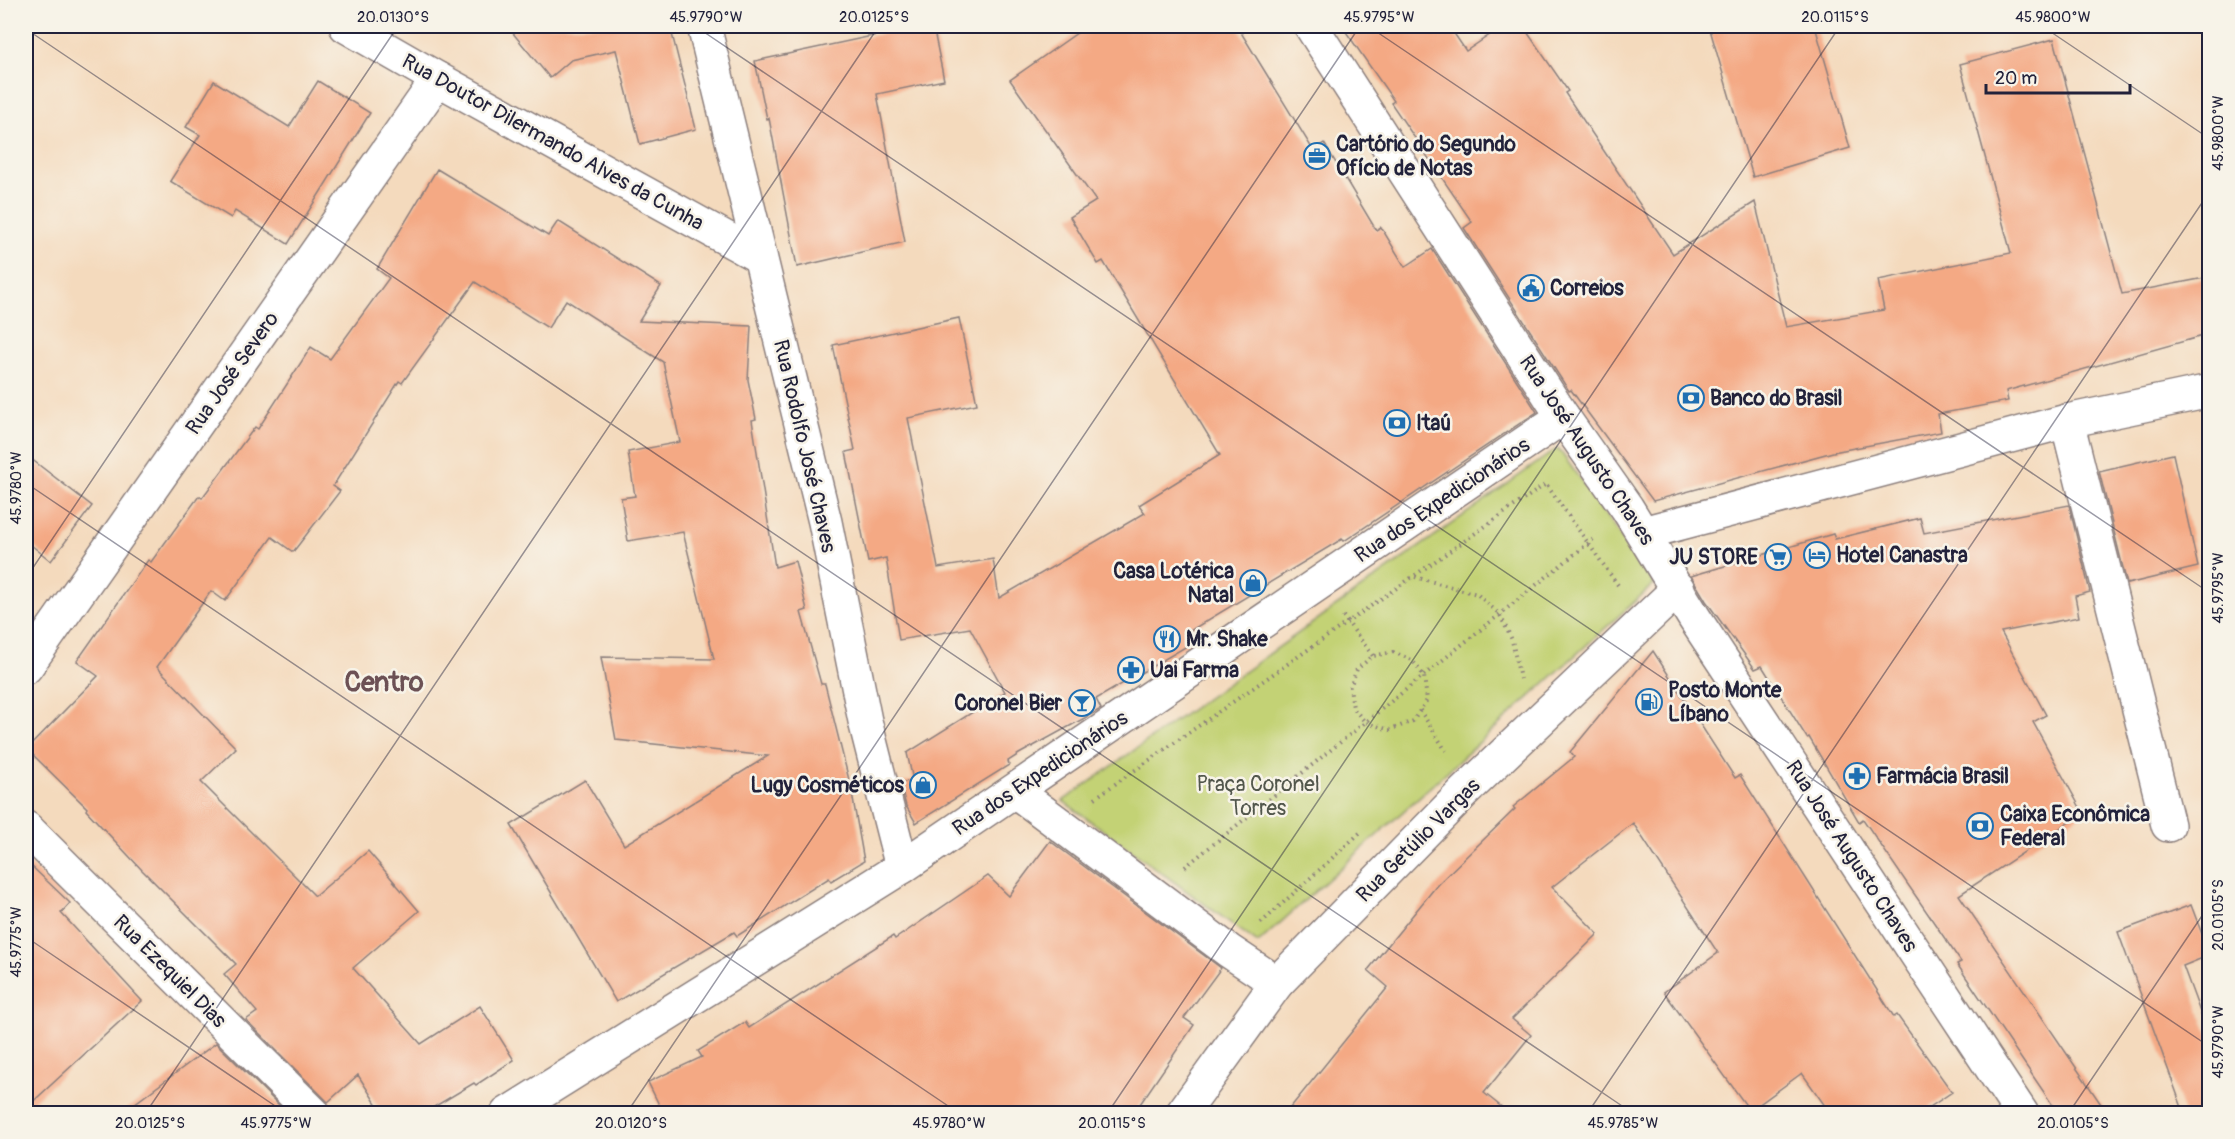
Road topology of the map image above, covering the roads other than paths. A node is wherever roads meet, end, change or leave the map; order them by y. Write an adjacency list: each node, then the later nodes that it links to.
1 (346, 26): 4 (street, Rua Doutor Dilermando Alves da Cunha)
2 (704, 26): 5 (street, Rua Rodolfo José Chaves)
3 (1311, 26): 7 (street, Rua José Augusto Chaves)
4 (438, 80): 5 (street, Rua Doutor Dilermando Alves da Cunha); 11 (street, Rua José Severo)
5 (760, 257): 15 (street, Rua Rodolfo José Chaves)
6 (2210, 391): 8 (street)
7 (1563, 417): 9 (street, Rua José Augusto Chaves); 12 (street, Rua dos Expedicionários)
8 (2067, 421): 9 (street); 13 (street)
9 (1635, 521): 10 (street, Rua José Augusto Chaves)
10 (1678, 589): 16 (street, Rua Getúlio Vargas); 20 (street, Rua José Augusto Chaves)
11 (26, 668)
12 (1014, 791): 15 (street, Rua dos Expedicionários); 16 (street)
13 (2168, 825)
14 (26, 828): 17 (street, Rua Ezequiel Dias)
15 (902, 867): 18 (street, Rua dos Expedicionários)
16 (1277, 984): 19 (street, Rua Getúlio Vargas)
17 (314, 1113)
18 (507, 1113)
19 (1182, 1113)
20 (2022, 1113)

